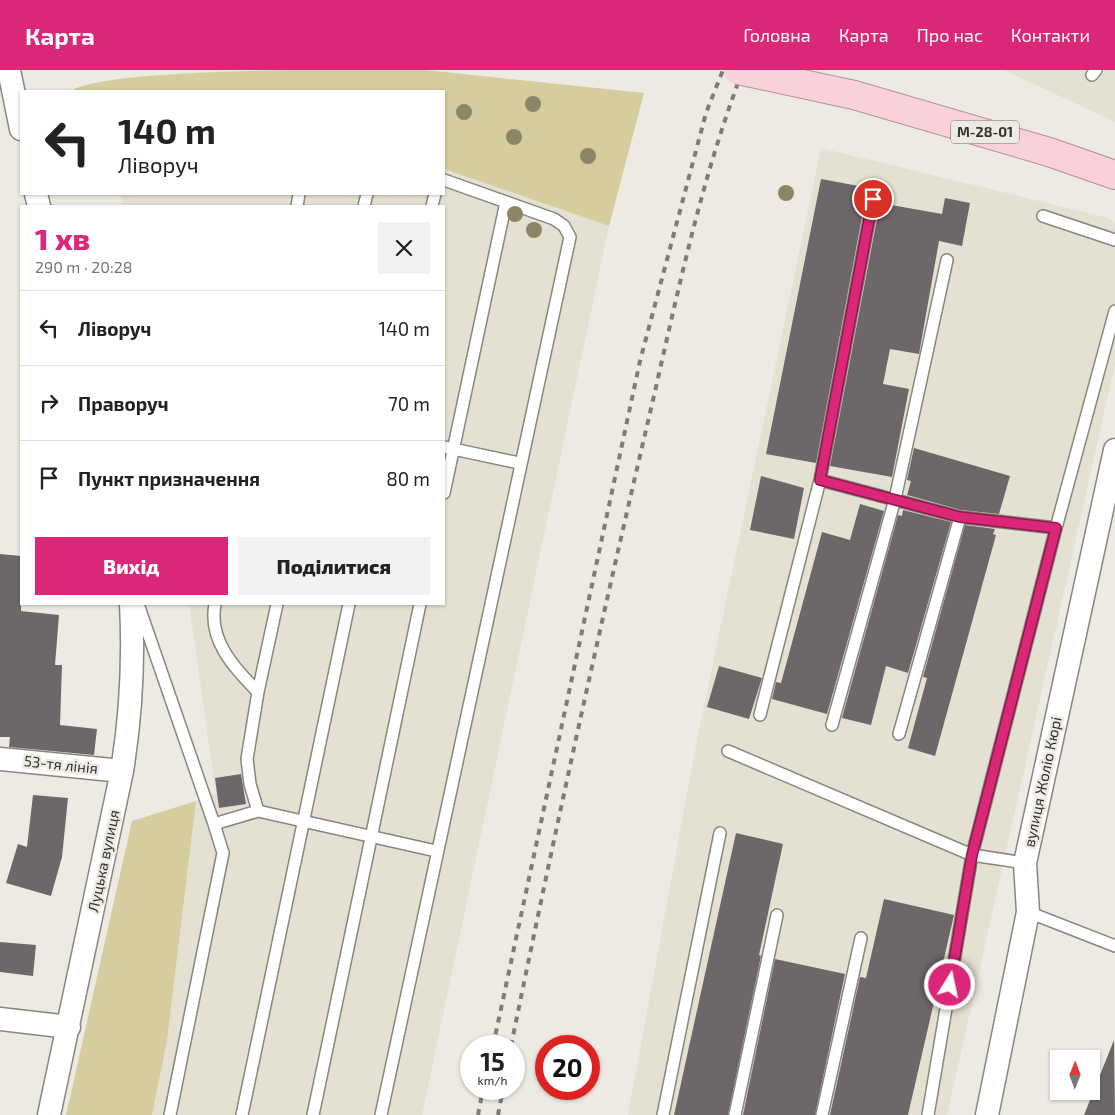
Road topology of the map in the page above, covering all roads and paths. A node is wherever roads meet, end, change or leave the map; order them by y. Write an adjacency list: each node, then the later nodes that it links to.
1 (8, 70): 3 (street)
2 (738, 70): 4 (highway, М-28-01, bridge)
3 (20, 124)
4 (1115, 175)
5 (445, 180): 7 (lane)
6 (873, 199): 15 (lane)
7 (506, 202): 12 (lane); 14 (lane)
8 (1044, 216): 9 (lane)
9 (1115, 240)
10 (947, 260): 17 (lane)
11 (1115, 311): 19 (lane)
12 (448, 448): 14 (lane); 16 (lane)
13 (1115, 450): 40 (street, вулиця Жоліо Кюрі)
14 (519, 463): 38 (lane)
15 (820, 480): 17 (lane); 27 (lane)
16 (445, 482)
17 (895, 499): 18 (lane); 28 (lane)
18 (960, 517): 19 (lane); 29 (lane)
19 (1056, 528): 39 (lane)
20 (131, 605): 32 (street, Луцька вулиця)
21 (138, 605): 35 (lane)
22 (215, 605): 26 (lane)
23 (277, 605): 26 (lane)
24 (349, 605): 34 (lane)
25 (420, 605): 37 (lane)
26 (258, 692): 33 (lane)
27 (760, 715)
28 (832, 725)
29 (899, 734)
30 (728, 751): 39 (lane)
31 (0, 759): 32 (street, 53-тя лінія)
32 (122, 771): 46 (street, Луцька вулиця)
33 (258, 811): 34 (lane); 35 (lane)
34 (304, 821): 37 (lane); 49 (lane)
35 (214, 824): 48 (lane)
36 (720, 833): 52 (lane)
37 (371, 836): 38 (lane); 50 (lane)
38 (436, 851): 51 (lane)
39 (972, 855): 40 (lane); 55 (lane)
40 (1025, 863): 41 (street, вулиця Жоліо Кюрі)
41 (1028, 912): 44 (lane); 56 (street, вулиця Жоліо Кюрі)
42 (777, 915): 53 (lane)
43 (861, 938): 54 (lane)
44 (1115, 946)
45 (0, 1019): 46 (street)
46 (69, 1027): 47 (street, Луцька вулиця)
47 (49, 1115)
48 (170, 1115)
49 (242, 1115)
50 (313, 1115)
51 (381, 1115)
52 (664, 1115)
53 (735, 1115)
54 (822, 1115)
55 (928, 1115)
56 (987, 1115)

